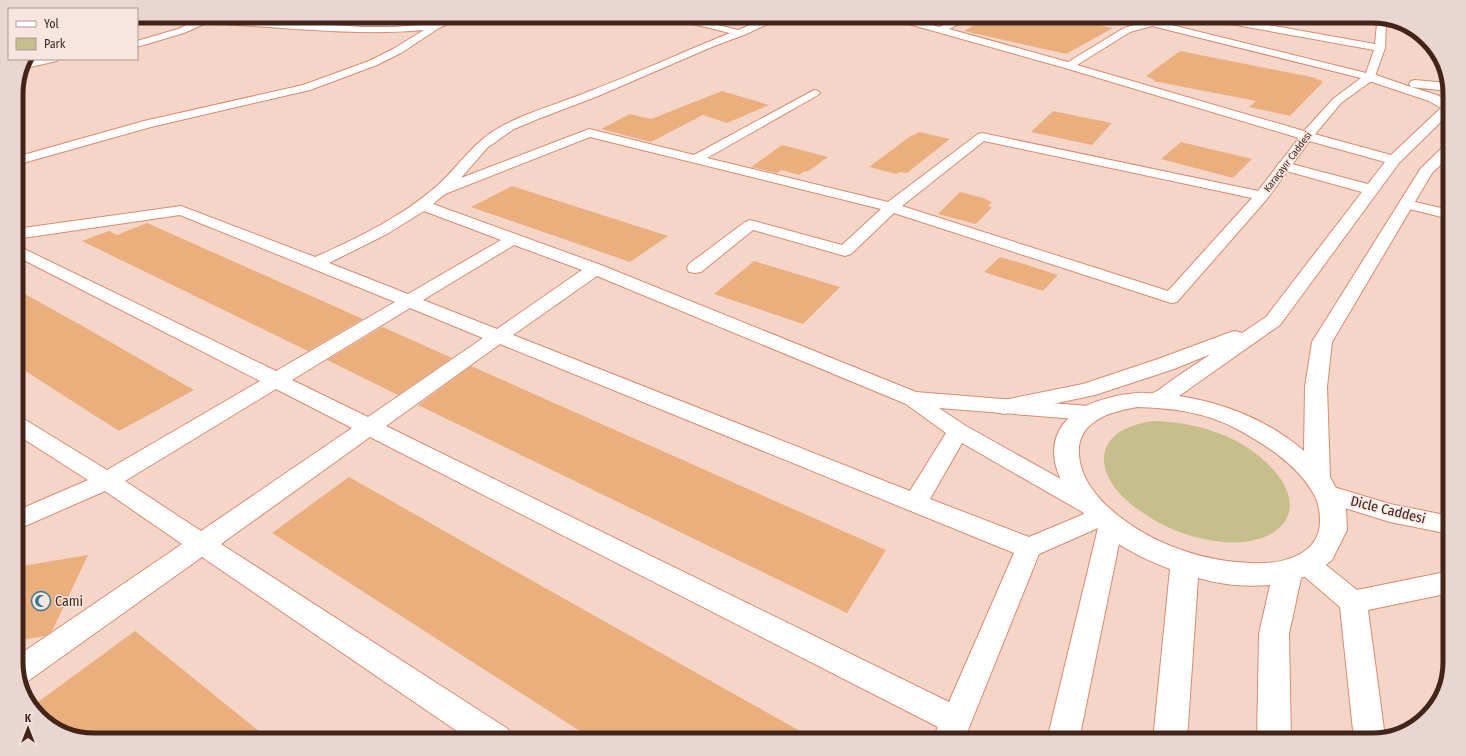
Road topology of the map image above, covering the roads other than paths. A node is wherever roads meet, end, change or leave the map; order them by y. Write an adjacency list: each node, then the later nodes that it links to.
1 (196, 23): 16 (street)
2 (245, 23): 13 (street)
3 (422, 23): 13 (street)
4 (433, 23): 15 (street)
5 (700, 23): 14 (street)
6 (765, 23): 14 (street)
7 (915, 23): 12 (street)
8 (956, 23): 12 (street)
9 (1153, 23): 20 (street); 21 (street)
10 (1242, 23): 17 (street)
11 (1382, 24): 17 (street)
12 (940, 30): 20 (street)
13 (372, 31): 15 (street)
14 (741, 33): 33 (street)
15 (414, 40): 28 (street)
16 (138, 44)
17 (1380, 48): 21 (street)
18 (49, 60): 19 (street)
19 (30, 64)
20 (1069, 66): 26 (street)
21 (1370, 77): 22 (street); 24 (street); 26 (street, Karaçayır Caddesi)
22 (1443, 86)
23 (814, 93): 29 (street)
24 (1443, 104)
25 (1443, 113): 30 (street)
26 (1307, 136): 30 (street); 31 (street, Karaçayır Caddesi)
27 (1443, 155): 35 (street)
28 (23, 159)
29 (696, 159): 33 (street); 37 (street)
30 (1394, 160): 32 (street)
31 (1284, 166): 32 (street); 34 (street, Karaçayır Caddesi)
32 (1372, 190): 46 (street)
33 (440, 191): 36 (street)
34 (1262, 196): 37 (street); 37 (street, Karaçayır Caddesi)
35 (1406, 204): 38 (street); 57 (street)
36 (421, 205): 40 (street); 42 (street)
37 (891, 207): 43 (street)
38 (1443, 214)
39 (23, 233): 42 (street)
40 (513, 239): 44 (street); 45 (street)
41 (23, 254): 48 (street)
42 (316, 263): 45 (street)
43 (695, 268)
44 (595, 270): 47 (street); 49 (street)
45 (410, 301): 47 (street); 48 (street)
46 (1273, 321): 50 (street); 51 (street)
47 (499, 336): 53 (street); 58 (street)
48 (276, 380): 53 (street); 56 (street)
49 (913, 399): 51 (street); 55 (street)
50 (1158, 400): 52 (street); 57 (street)
51 (1004, 407): 52 (street)
52 (1088, 413): 59 (street)
53 (370, 427): 62 (street); 69 (street)
54 (23, 428): 56 (street)
55 (958, 431): 58 (street); 59 (street)
56 (107, 481): 60 (street); 62 (street)
57 (1322, 486): 61 (street, Dicle Caddesi); 65 (street)
58 (915, 503): 63 (street)
59 (1103, 516): 63 (street); 64 (street); 71 (street)
60 (23, 518)
61 (1443, 523)
62 (202, 544): 68 (street); 70 (street)
63 (1029, 548): 69 (street)
64 (1185, 563): 65 (street); 72 (street)
65 (1297, 567): 67 (street); 73 (street)
66 (1443, 583): 67 (street)
67 (1353, 602): 74 (street)
68 (23, 668)
69 (952, 730)
70 (486, 733)
71 (1064, 733)
72 (1171, 733)
73 (1274, 733)
74 (1369, 733)

